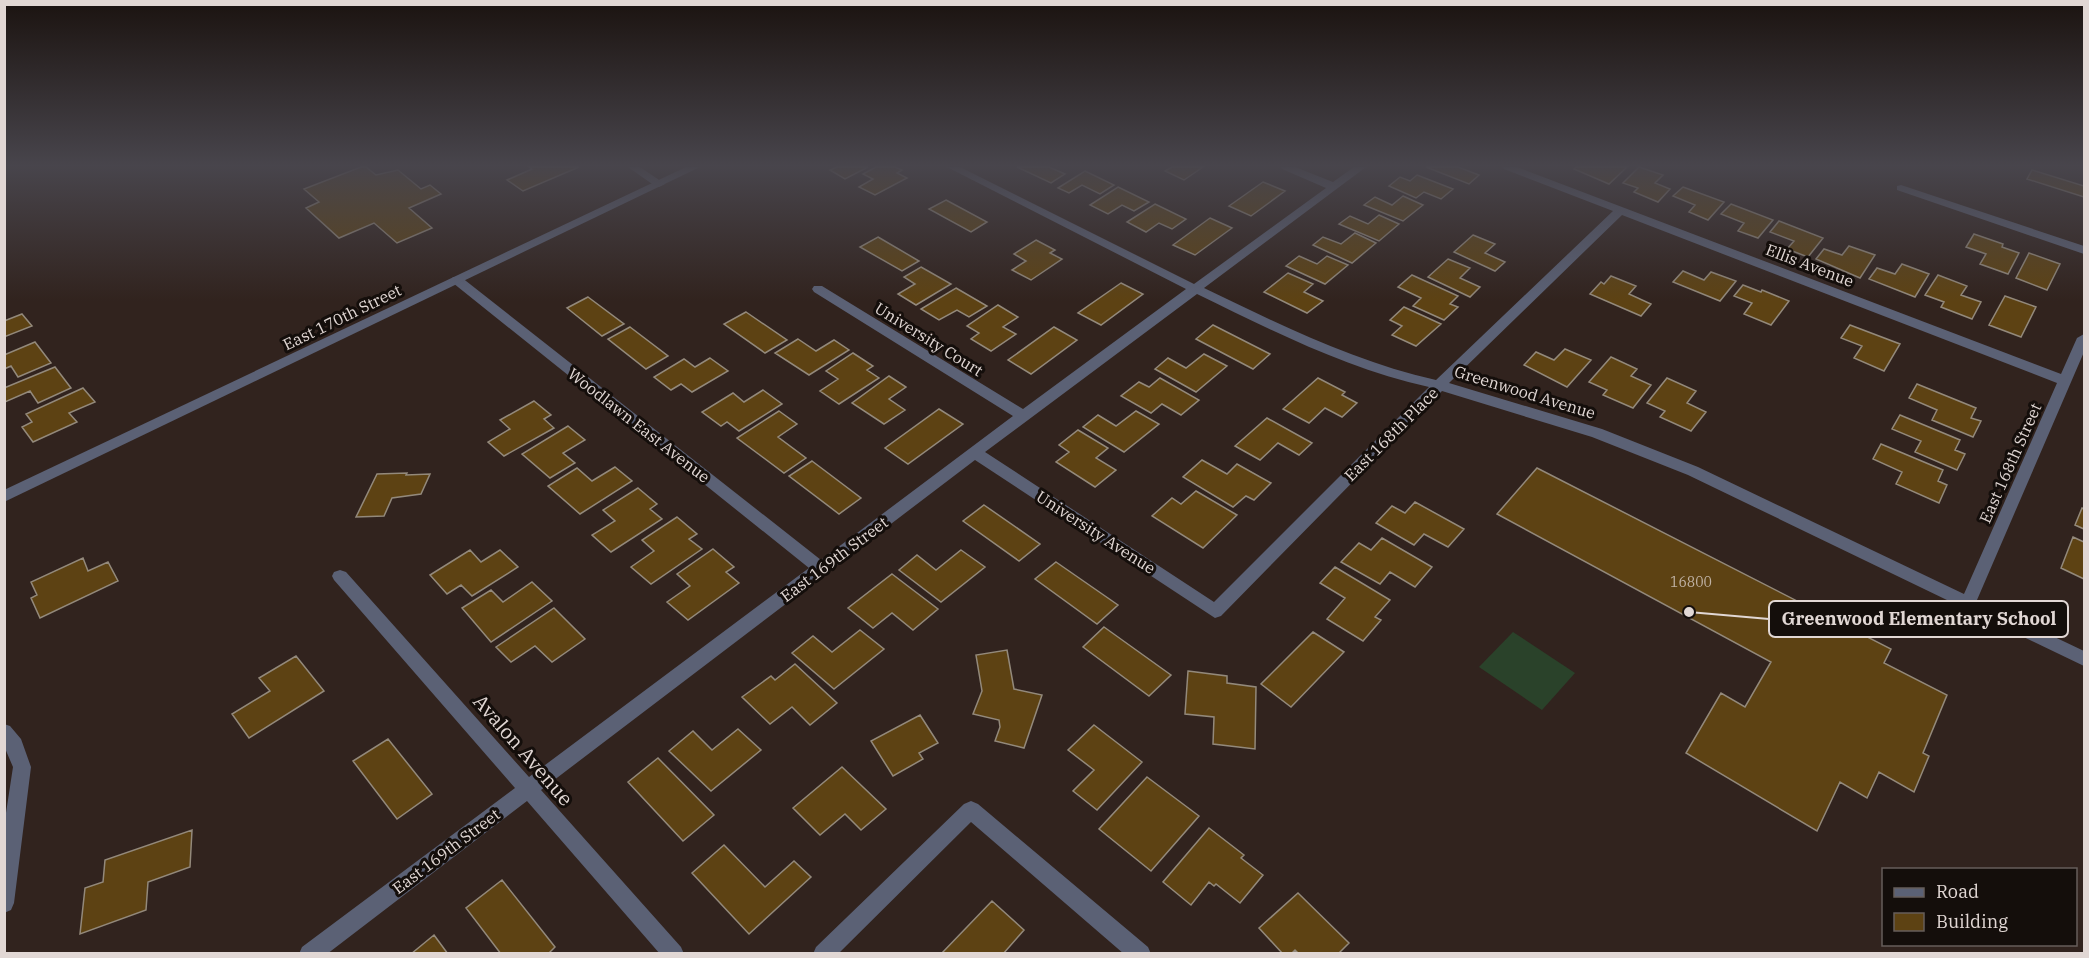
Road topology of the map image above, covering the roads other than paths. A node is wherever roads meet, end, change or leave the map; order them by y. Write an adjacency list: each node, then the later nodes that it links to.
1 (601, 212): 8 (street, East 170th Street)
2 (1041, 212): 10 (street, Greenwood Avenue)
3 (1300, 212): 10 (street, East 169th Street)
4 (1619, 212): 13 (street, East 168th Place)
5 (1625, 212): 12 (street, Ellis Avenue)
6 (1971, 212): 7 (street)
7 (2085, 250)
8 (457, 280): 16 (street, East 170th Street); 17 (street, Woodlawn East Avenue)
9 (818, 289): 14 (street, University Court)
10 (1194, 289): 13 (street, Greenwood Avenue); 14 (street, East 169th Street)
11 (2085, 338): 12 (street, East 168th Street)
12 (2066, 381): 19 (street, East 168th Street)
13 (1439, 385): 19 (street, Greenwood Avenue); 20 (street, East 168th Place)
14 (1023, 416): 15 (street, East 169th Street)
15 (976, 453): 17 (street, East 169th Street); 20 (street, University Avenue)
16 (4, 497)
17 (821, 569): 23 (street, East 169th Street)
18 (340, 576): 23 (street, Avalon Avenue)
19 (1968, 603): 21 (street, Greenwood Avenue)
20 (1215, 611)
21 (2085, 659)
22 (4, 732): 24 (street)
23 (528, 790): 26 (street, East 169th Street); 27 (street, Avalon Avenue)
24 (7, 875): 25 (street)
25 (4, 903)
26 (309, 954)
27 (674, 954)
28 (823, 954): 29 (street)
29 (1141, 954)

